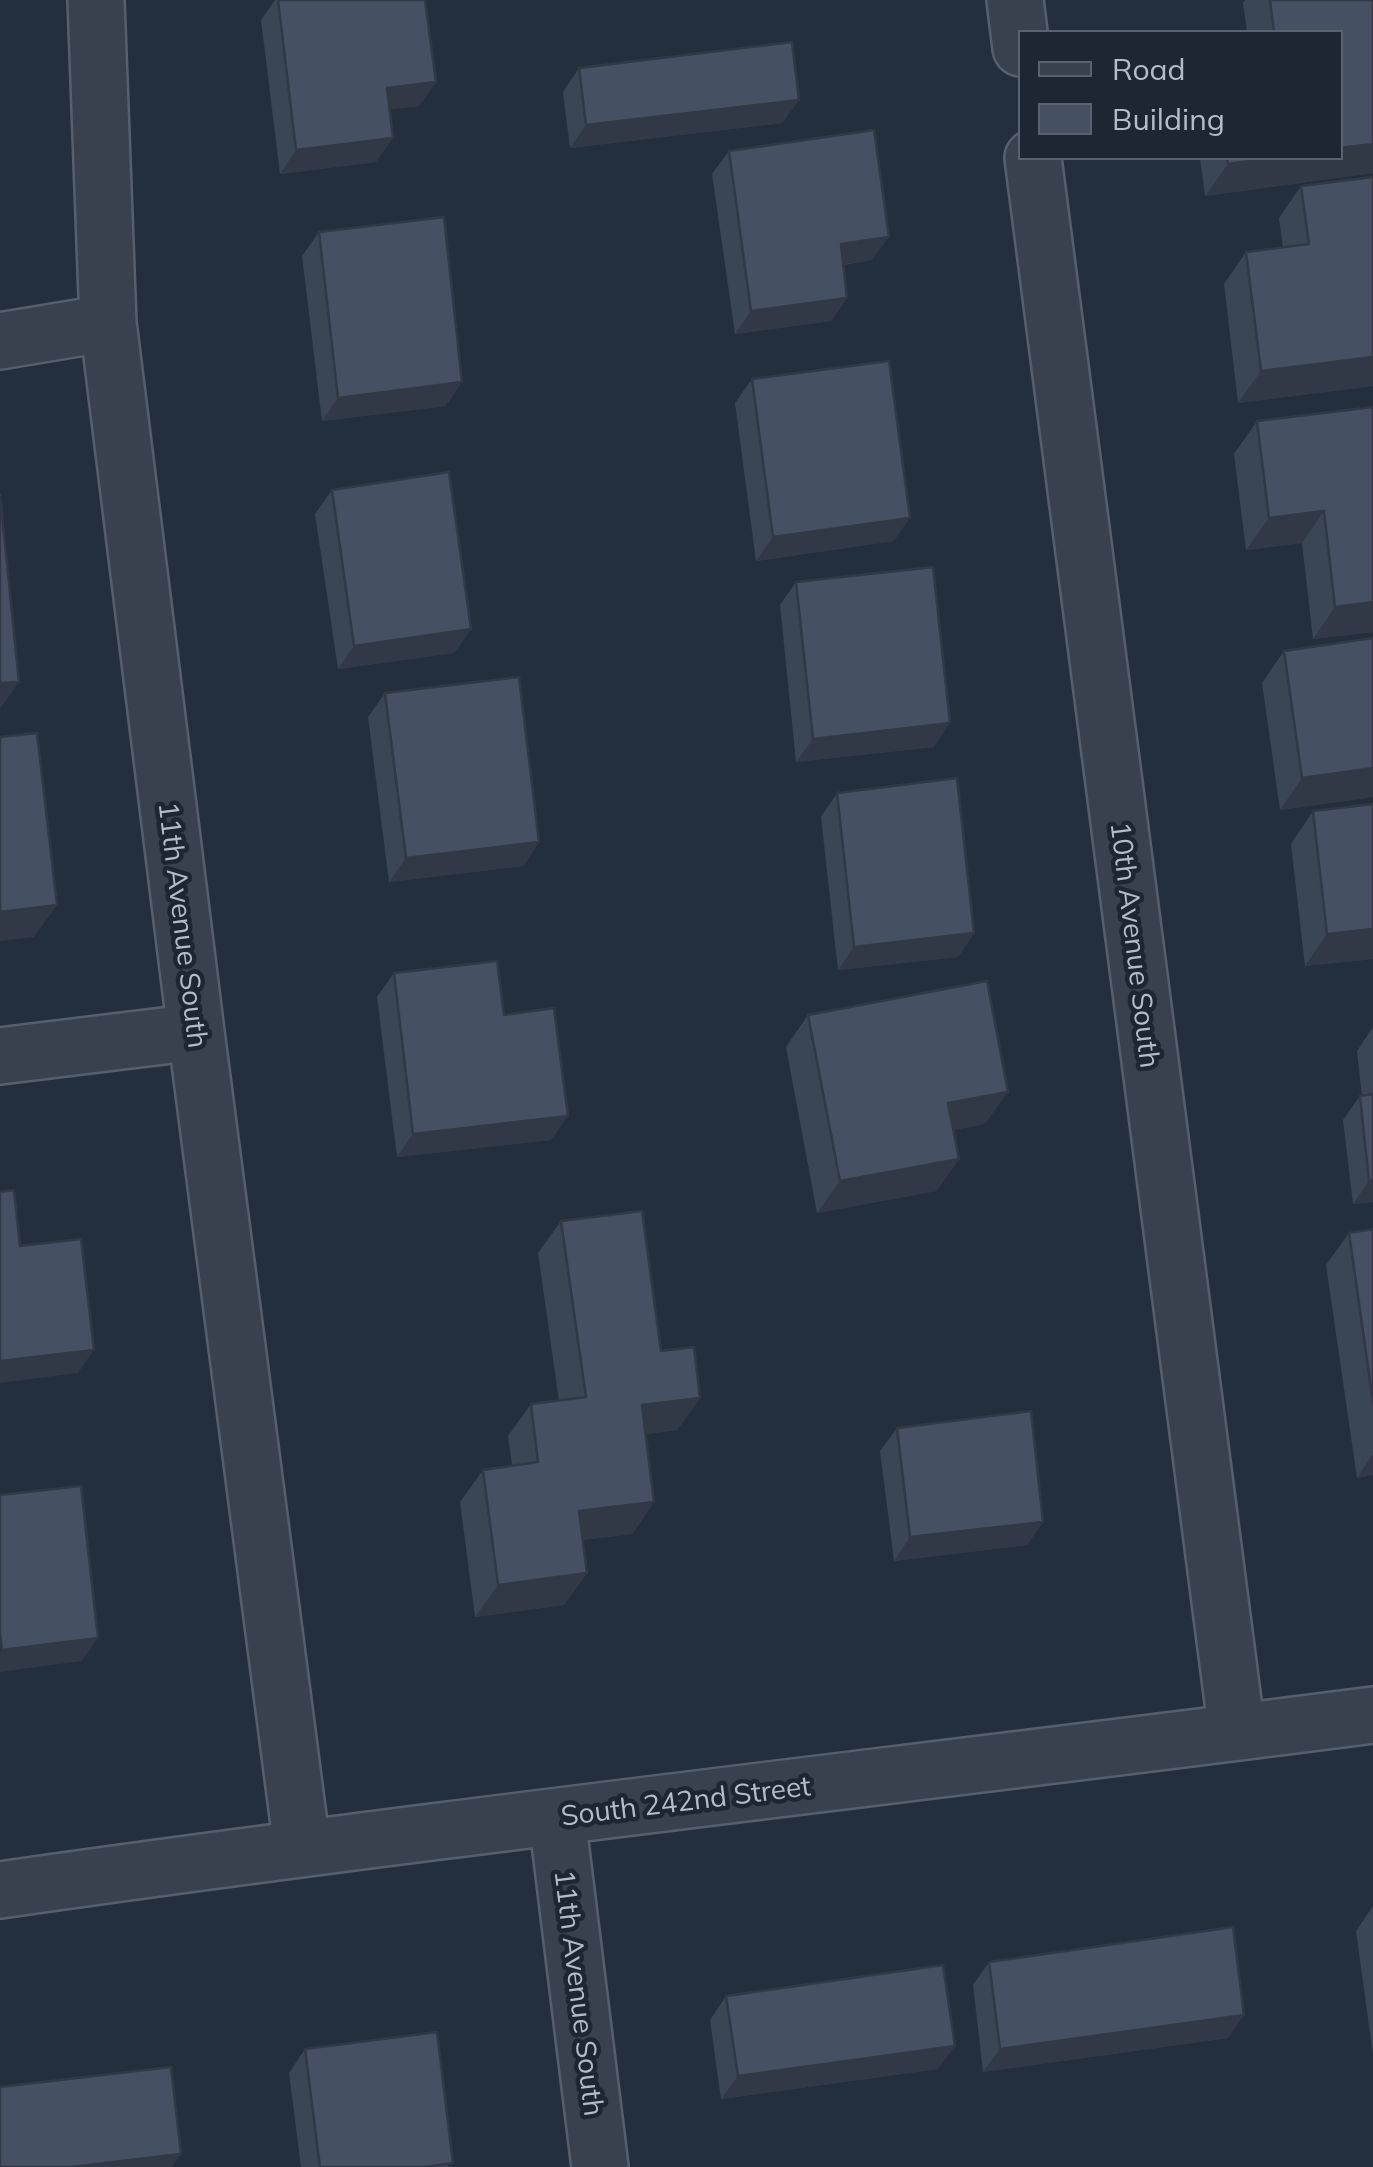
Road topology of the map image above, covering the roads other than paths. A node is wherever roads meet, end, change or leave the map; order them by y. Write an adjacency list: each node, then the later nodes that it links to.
1 (96, 0): 5 (street, 11th Avenue South)
2 (1015, 0): 3 (street)
3 (1018, 30)
4 (1033, 160): 10 (street, 10th Avenue South)
5 (108, 323): 6 (street); 7 (street, 11th Avenue South)
6 (0, 341)
7 (196, 1032): 8 (street); 12 (street, 11th Avenue South)
8 (0, 1056)
9 (1373, 1715): 10 (street, South 242nd Street)
10 (1238, 1732): 11 (street, South 242nd Street)
11 (557, 1818): 12 (street, South 242nd Street); 14 (street, 11th Avenue South)
12 (302, 1847): 13 (street, South 242nd Street)
13 (0, 1890)
14 (600, 2167)

